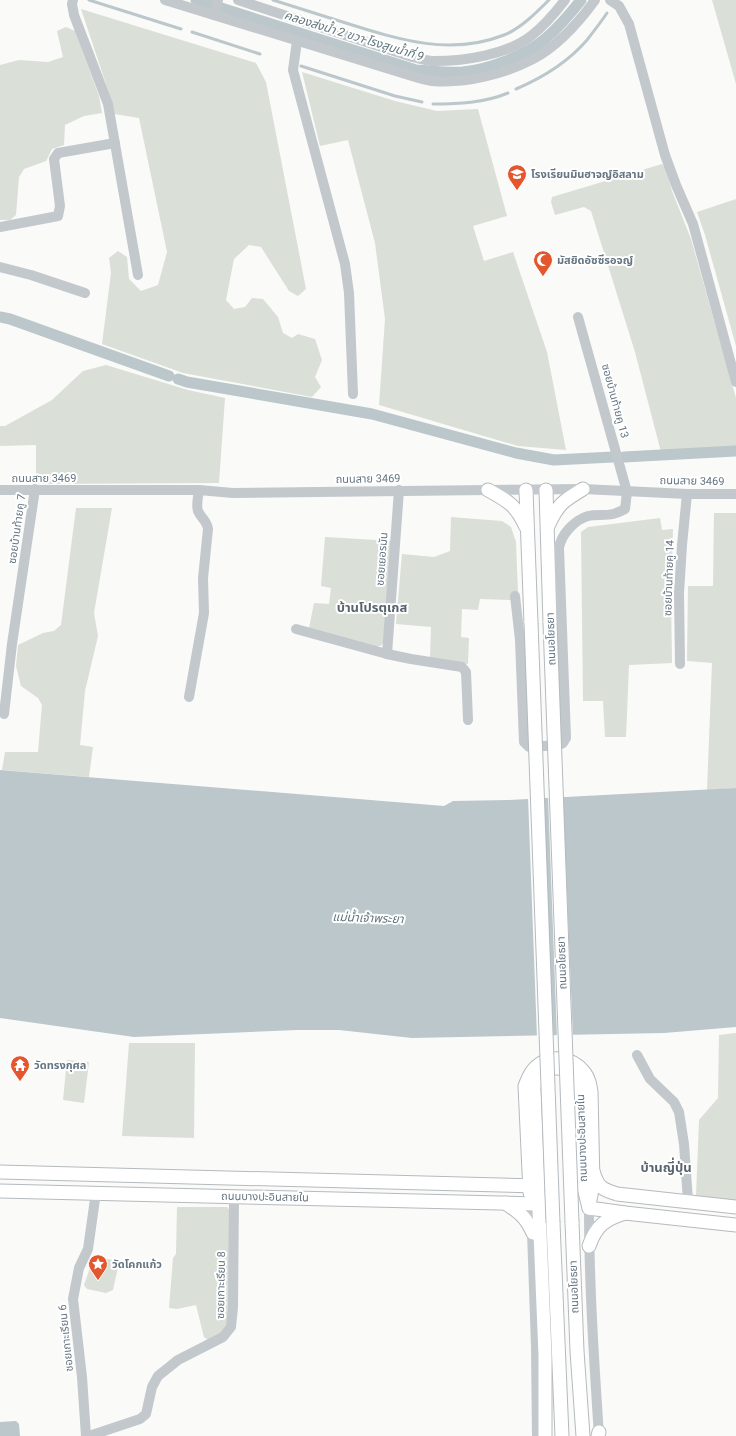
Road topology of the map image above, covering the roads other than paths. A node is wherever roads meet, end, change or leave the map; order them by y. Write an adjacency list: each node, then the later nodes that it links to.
1 (73, 0): 9 (street)
2 (165, 0): 7 (street)
3 (238, 0): 4 (street)
4 (565, 0)
5 (595, 0): 8 (street)
6 (610, 0): 15 (street)
7 (216, 8): 8 (street)
8 (297, 41): 16 (street)
9 (115, 143): 10 (street); 12 (street)
10 (0, 227)
11 (0, 267): 13 (street)
12 (138, 275)
13 (85, 293)
14 (578, 317): 25 (street, ซอยบ้านท้ายคู 13)
15 (736, 382)
16 (353, 394)
17 (583, 489): 24 (street, ถนนสาย 3469); 25 (street, ถนนสาย 3469); 28 (main road)
18 (0, 490): 19 (street, ถนนสาย 3469)
19 (35, 490): 20 (street, ถนนสาย 3469); 35 (street, ซอยบ้านท้ายคู 7)
20 (199, 490): 21 (street, ถนนสาย 3469); 34 (street)
21 (399, 490): 22 (street, ถนนสาย 3469); 32 (street, ซอยเยอรมัน)
22 (488, 490): 23 (street, ถนนสาย 3469); 29 (main road)
23 (526, 490): 24 (street, ถนนสาย 3469); 29 (main road, ถนนอโยธยา)
24 (546, 490): 28 (main road, ถนนอโยธยา)
25 (627, 492): 26 (street, ถนนสาย 3469); 30 (street)
26 (687, 494): 27 (street, ถนนสาย 3469); 33 (street, ซอยบ้านท้ายคู 14)
27 (736, 494)
28 (547, 528): 61 (main road, ถนนอโยธยา, bridge)
29 (528, 530): 60 (main road, ถนนอโยธยา, bridge)
30 (515, 596)
31 (296, 629): 32 (street)
32 (387, 654): 36 (street)
33 (680, 664)
34 (189, 697)
35 (4, 714)
36 (468, 720)
37 (637, 1055): 46 (street)
38 (528, 1165): 39 (main road, ถนนบางปะอินสายใน); 41 (main road); 42 (main road, ถนนบางปะอินสายใน)
39 (592, 1170): 46 (main road, ถนนบางปะอินสายใน); 50 (main road, ถนนบางปะอินสายใน)
40 (0, 1172): 41 (main road, ถนนบางปะอินสายใน)
41 (500, 1185): 42 (main road, ถนนบางปะอินสายใน)
42 (534, 1186): 48 (main road, ถนนบางปะอินสายใน); 50 (main road, ถนนบางปะอินสายใน)
43 (0, 1191): 44 (main road, ถนนบางปะอินสายใน)
44 (96, 1192): 45 (main road, ถนนบางปะอินสายใน); 56 (street, ซอยเกาะเรียน 6)
45 (234, 1197): 47 (main road, ถนนบางปะอินสายใน); 57 (street, ซอยเกาะเรียน 8)
46 (688, 1201): 49 (main road, ถนนบางปะอินสายใน)
47 (505, 1203): 48 (main road, ถนนบางปะอินสายใน); 53 (main road)
48 (535, 1204): 53 (street); 59 (main road)
49 (736, 1207)
50 (589, 1208): 51 (main road); 54 (street, ถนนอโยธยา)
51 (625, 1213): 52 (main road); 54 (main road)
52 (736, 1225)
53 (533, 1233): 58 (street)
54 (589, 1246): 55 (street, ถนนอโยธยา)
55 (598, 1435)
56 (86, 1436)
57 (89, 1436)
58 (537, 1436)
59 (545, 1436)
60 (562, 1436)
61 (583, 1436)

